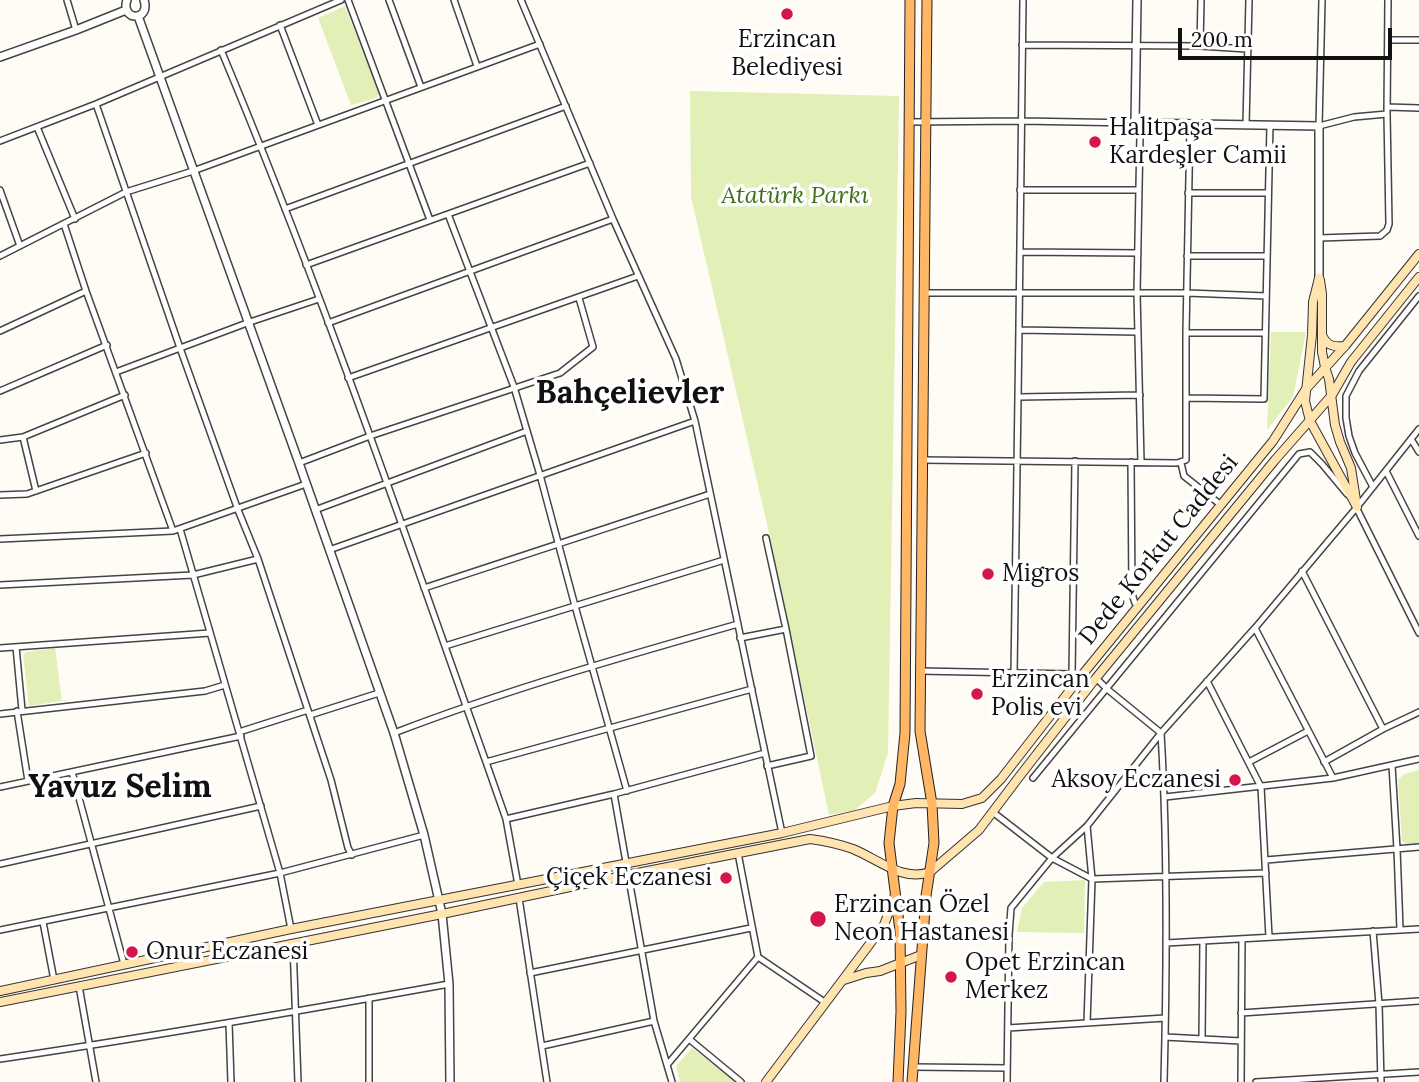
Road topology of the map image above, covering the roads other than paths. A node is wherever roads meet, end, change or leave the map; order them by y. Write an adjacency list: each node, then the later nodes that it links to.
1 (67, 0): 20 (street)
2 (127, 0): 17 (street)
3 (341, 0): 19 (street)
4 (348, 0): 33 (street)
5 (390, 0): 32 (street)
6 (454, 0): 30 (street)
7 (521, 0): 23 (street)
8 (910, 0): 39 (main road)
9 (926, 0): 40 (main road)
10 (1023, 0): 24 (street)
11 (1138, 0): 25 (street)
12 (1201, 0): 26 (street)
13 (1249, 0): 27 (street)
14 (1321, 0): 47 (street)
15 (1388, 0): 21 (street)
16 (146, 1): 18 (street)
17 (126, 10): 18 (street); 20 (street)
18 (138, 16): 31 (street)
19 (280, 25): 28 (street); 44 (street)
20 (76, 30): 29 (street)
21 (1388, 40): 22 (street); 36 (street)
22 (1419, 40)
23 (540, 44): 30 (street); 35 (street)
24 (1023, 45): 25 (street); 41 (street)
25 (1137, 46): 26 (street); 42 (street)
26 (1200, 46): 27 (street)
27 (1247, 49): 45 (street)
28 (221, 50): 31 (street); 50 (street)
29 (0, 57)
30 (477, 66): 32 (street)
31 (159, 76): 34 (street); 53 (street)
32 (421, 87): 33 (street)
33 (386, 100): 44 (street); 52 (street)
34 (96, 104): 48 (street); 57 (street)
35 (566, 106): 51 (street); 52 (street)
36 (1387, 107): 37 (street); 38 (street)
37 (1419, 108)
38 (1387, 114): 47 (street); 66 (street)
39 (909, 121): 40 (street); 204 (main road)
40 (925, 121): 41 (street); 81 (main road)
41 (1021, 121): 42 (street); 55 (street)
42 (1135, 123): 43 (street); 56 (street)
43 (1189, 124): 45 (street); 58 (street)
44 (318, 125): 50 (street)
45 (1246, 125): 46 (street)
46 (1270, 125): 47 (street); 59 (street)
47 (1319, 126): 66 (street)
48 (37, 127): 49 (street); 62 (street)
49 (0, 141)
50 (261, 147): 53 (street); 60 (street)
51 (590, 163): 61 (street); 63 (street)
52 (409, 165): 60 (street); 64 (street)
53 (193, 172): 57 (street); 88 (street)
54 (0, 190): 67 (street)
55 (1020, 190): 56 (street); 68 (street)
56 (1139, 190): 69 (street)
57 (126, 192): 62 (street); 99 (street)
58 (1188, 193): 59 (street); 72 (street)
59 (1268, 193): 73 (street)
60 (285, 209): 74 (street)
61 (448, 214): 64 (street); 75 (street)
62 (75, 219): 65 (street)
63 (613, 219): 75 (street); 76 (street)
64 (430, 220): 74 (street)
65 (64, 224): 67 (street); 79 (street)
66 (1319, 238): 78 (street)
67 (20, 246): 71 (street)
68 (1020, 252): 69 (street); 80 (street)
69 (1138, 253): 82 (street)
70 (1419, 254): 98 (main road, Dede Korkut Caddesi)
71 (0, 256)
72 (1188, 256): 73 (street); 83 (street)
73 (1267, 256): 84 (street)
74 (306, 265): 87 (street)
75 (469, 272): 89 (street); 90 (street)
76 (638, 276): 86 (street); 111 (street)
77 (1419, 277): 107 (main road, Dede Korkut Caddesi)
78 (1320, 278): 96 (main road); 104 (main road)
79 (86, 290): 92 (street); 97 (street)
80 (1020, 292): 81 (street); 82 (street); 91 (street)
81 (924, 293): 121 (main road)
82 (1137, 293): 83 (street); 93 (street)
83 (1187, 293): 84 (street); 94 (street)
84 (1266, 296): 95 (street)
85 (1419, 296): 132 (street)
86 (579, 298): 90 (street); 103 (street)
87 (319, 299): 88 (street); 89 (street)
88 (247, 323): 99 (street); 126 (street)
89 (328, 323): 102 (street)
90 (491, 328): 102 (street); 103 (street)
91 (1019, 330): 93 (street); 109 (street)
92 (0, 331)
93 (1138, 331): 106 (street)
94 (1186, 333): 95 (street); 110 (street)
95 (1265, 333): 110 (street)
96 (1321, 334): 98 (main road); 100 (main road)
97 (107, 345): 101 (street); 105 (street)
98 (1345, 346): 100 (main road, Dede Korkut Caddesi)
99 (180, 348): 101 (street); 138 (street)
100 (1325, 367): 104 (main road, Dede Korkut Caddesi); 107 (main road)
101 (116, 372): 108 (street)
102 (348, 378): 115 (street)
103 (514, 387): 114 (street); 115 (street)
104 (1306, 389): 112 (main road); 136 (main road, Dede Korkut Caddesi)
105 (0, 391)
106 (1140, 395): 109 (street); 125 (street)
107 (1332, 395): 112 (main road, Dede Korkut Caddesi); 137 (main road)
108 (125, 396): 116 (street); 120 (street)
109 (1019, 397): 122 (street)
110 (1187, 398): 127 (street)
111 (695, 421): 129 (street); 134 (street)
112 (1310, 421): 137 (main road); 169 (main road, Dede Korkut Caddesi)
113 (1419, 429): 117 (street)
114 (527, 431): 129 (street); 130 (street)
115 (370, 436): 126 (street); 130 (street)
116 (23, 437): 118 (street); 133 (street)
117 (1411, 439): 119 (street); 128 (street)
118 (0, 440)
119 (1419, 452)
120 (146, 453): 133 (street); 141 (street)
121 (922, 460): 122 (street); 166 (main road)
122 (1018, 460): 123 (street); 167 (street)
123 (1075, 461): 124 (street); 168 (street)
124 (1131, 462): 125 (street); 154 (street)
125 (1141, 462): 127 (street)
126 (299, 463): 131 (street)
127 (1181, 463): 136 (street)
128 (1386, 471): 132 (street); 142 (street)
129 (540, 475): 140 (street); 145 (street)
130 (387, 483): 139 (street); 140 (street)
131 (306, 484): 138 (street); 139 (street)
132 (1373, 487): 137 (street)
133 (36, 491): 135 (street)
134 (710, 494): 145 (street); 148 (street)
135 (0, 495)
136 (1221, 505): 154 (main road, Dede Korkut Caddesi)
137 (1357, 507): 149 (street); 159 (street); 173 (street)
138 (238, 509): 141 (street); 147 (street)
139 (315, 510): 146 (street)
140 (402, 525): 146 (street); 152 (street)
141 (176, 530): 144 (street); 150 (street)
142 (1419, 536)
143 (766, 538): 157 (street)
144 (0, 539)
145 (559, 543): 152 (street); 153 (street)
146 (329, 550): 174 (street)
147 (258, 559): 150 (street); 177 (street)
148 (724, 560): 153 (street); 155 (street)
149 (1302, 571): 156 (street); 181 (street)
150 (193, 575): 151 (street); 158 (street)
151 (0, 585)
152 (424, 588): 162 (street)
153 (575, 606): 162 (street); 165 (street)
154 (1139, 607): 168 (main road, Dede Korkut Caddesi)
155 (737, 624): 160 (street); 165 (street)
156 (1255, 628): 170 (street); 182 (street)
157 (786, 629): 160 (street); 192 (street)
158 (210, 633): 163 (street); 171 (street)
159 (1419, 633)
160 (740, 638): 172 (street)
161 (0, 639): 164 (street)
162 (445, 646): 175 (street)
163 (16, 647): 164 (street); 176 (street)
164 (1, 648)
165 (592, 666): 175 (street); 180 (street)
166 (920, 671): 167 (street); 202 (main road)
167 (1014, 674): 168 (street)
168 (1075, 677): 202 (main road, Dede Korkut Caddesi)
169 (1096, 678): 173 (street); 205 (main road, Dede Korkut Caddesi)
170 (1207, 681): 184 (street); 189 (street)
171 (225, 685): 176 (street); 185 (street)
172 (752, 689): 180 (street); 186 (street)
173 (1107, 689): 184 (street); 194 (street)
174 (379, 693): 177 (street); 183 (street)
175 (466, 705): 183 (street); 188 (street)
176 (19, 711): 179 (street); 196 (street)
177 (309, 712): 185 (street); 214 (street)
178 (1419, 712): 181 (street)
179 (0, 714)
180 (609, 727): 188 (street); 199 (street)
181 (1383, 729): 190 (street)
182 (1308, 731): 189 (street); 190 (street)
183 (394, 733): 209 (street)
184 (1161, 733): 201 (street); 207 (street)
185 (240, 734): 193 (street); 203 (street)
186 (765, 753): 192 (street); 199 (street)
187 (1419, 759): 191 (street)
188 (486, 762): 206 (street)
189 (1249, 762): 198 (street)
190 (1324, 762): 195 (street)
191 (1392, 765): 195 (street); 212 (street)
192 (767, 766): 208 (street)
193 (72, 772): 196 (street); 210 (street)
194 (1033, 778)
195 (1333, 778): 198 (street)
196 (28, 781): 197 (street)
197 (0, 787)
198 (1261, 787): 201 (street); 216 (street)
199 (626, 791): 200 (street)
200 (614, 794): 206 (street); 217 (street)
201 (1165, 797): 224 (street)
202 (932, 804): 204 (main road, Dede Korkut Caddesi); 220 (main road)
203 (261, 806): 210 (street); 221 (street)
204 (893, 806): 208 (main road, Dede Korkut Caddesi); 219 (main road)
205 (994, 813): 215 (street); 220 (main road, Dede Korkut Caddesi)
206 (506, 819): 226 (street)
207 (1087, 826): 215 (street); 225 (street)
208 (782, 833): 217 (main road, Dede Korkut Caddesi)
209 (424, 835): 214 (street); 229 (street)
210 (92, 844): 218 (street); 230 (street)
211 (1419, 847): 212 (street)
212 (1398, 849): 216 (street); 235 (street)
213 (738, 853): 219 (main road); 223 (main road); 233 (street)
214 (352, 855): 221 (street)
215 (1052, 858): 225 (street); 266 (street)
216 (1266, 860): 222 (street)
217 (625, 862): 223 (street); 226 (main road, Dede Korkut Caddesi)
218 (0, 864)
219 (892, 869): 220 (main road); 227 (main road)
220 (930, 872): 245 (main road)
221 (280, 873): 230 (street); 234 (street)
222 (1266, 873): 224 (street); 239 (street)
223 (627, 875): 228 (main road); 244 (street)
224 (1166, 876): 225 (street); 242 (street)
225 (1092, 879): 265 (street)
226 (518, 885): 229 (main road, Dede Korkut Caddesi)
227 (895, 895): 248 (main road); 251 (main road)
228 (519, 898): 231 (main road); 249 (street)
229 (440, 899): 231 (street); 234 (main road, Dede Korkut Caddesi)
230 (110, 908): 232 (street); 247 (street)
231 (442, 914): 243 (main road); 252 (street)
232 (43, 922): 237 (street); 250 (street)
233 (751, 928): 244 (street); 246 (street)
234 (290, 929): 247 (main road, Dede Korkut Caddesi)
235 (1400, 929): 236 (street); 238 (street)
236 (1419, 929)
237 (0, 930)
238 (1373, 931): 239 (street); 259 (street)
239 (1269, 937): 240 (street)
240 (1242, 939): 241 (street); 261 (street)
241 (1203, 940): 242 (street); 268 (street)
242 (1166, 943): 262 (street)
243 (293, 944): 253 (main road); 260 (street)
244 (641, 950): 249 (street); 263 (street)
245 (921, 955): 248 (main road); 275 (main road)
246 (758, 957): 258 (street); 269 (street)
247 (124, 964): 250 (main road, Dede Korkut Caddesi)
248 (901, 964): 251 (main road); 288 (main road)
249 (530, 973): 272 (street)
250 (54, 979): 254 (main road, Dede Korkut Caddesi)
251 (844, 980): 258 (main road)
252 (449, 984): 255 (street); 283 (street)
253 (79, 986): 256 (main road); 271 (street)
254 (0, 991)
255 (369, 999): 260 (street); 282 (street)
256 (0, 1002)
257 (1419, 1002): 259 (street)
258 (826, 1003): 287 (main road)
259 (1379, 1004): 261 (street); 278 (street)
260 (296, 1012): 264 (street); 281 (street)
261 (1241, 1013): 270 (street)
262 (1165, 1018): 265 (street); 267 (street)
263 (654, 1021): 272 (street); 274 (street)
264 (229, 1023): 271 (street); 280 (street)
265 (1087, 1023): 266 (street)
266 (1008, 1028): 276 (street)
267 (1165, 1037): 268 (street); 291 (street)
268 (1202, 1038): 270 (street)
269 (690, 1039): 274 (street); 286 (street)
270 (1241, 1041): 292 (street)
271 (90, 1046): 273 (street); 279 (street)
272 (542, 1046): 284 (street)
273 (0, 1059)
274 (667, 1065): 285 (street)
275 (914, 1067): 276 (street); 289 (main road)
276 (1007, 1068): 290 (street)
277 (1419, 1072): 278 (street)
278 (1381, 1074): 293 (street); 294 (street)
279 (96, 1082)
280 (231, 1082)
281 (298, 1082)
282 (369, 1082)
283 (450, 1082)
284 (547, 1082)
285 (672, 1082)
286 (741, 1082)
287 (766, 1082)
288 (898, 1082)
289 (912, 1082)
290 (1007, 1082)
291 (1164, 1082)
292 (1241, 1082)
293 (1256, 1082)
294 (1381, 1082)

